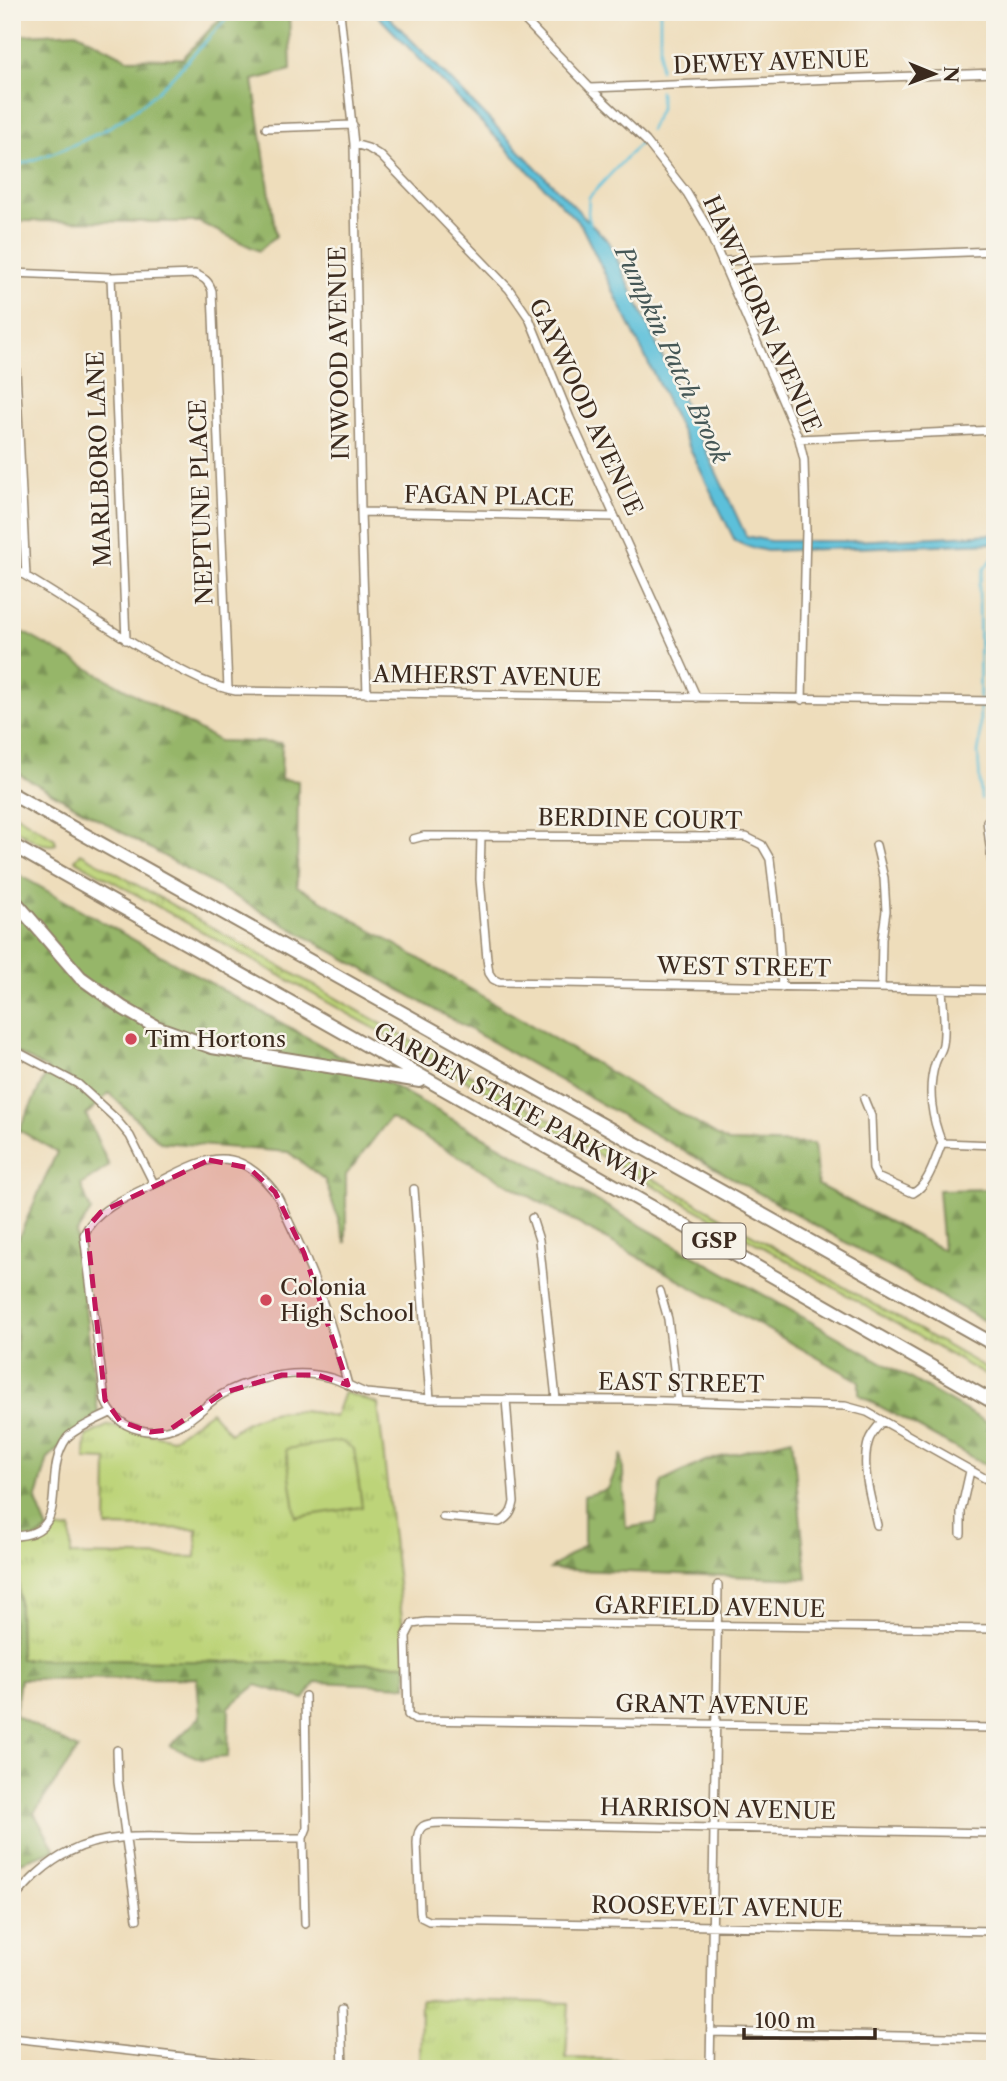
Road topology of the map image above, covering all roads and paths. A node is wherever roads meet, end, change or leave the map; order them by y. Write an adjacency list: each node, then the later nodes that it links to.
1 (340, 12): 5 (street, INWOOD AVENUE)
2 (517, 12): 4 (street, HAWTHORN AVENUE)
3 (995, 73): 4 (street, DEWEY AVENUE)
4 (590, 88): 9 (street, HAWTHORN AVENUE)
5 (353, 125): 6 (street); 7 (street, INWOOD AVENUE)
6 (267, 128)
7 (354, 144): 16 (street, INWOOD AVENUE); 17 (street, GAYWOOD AVENUE)
8 (995, 251): 9 (street)
9 (722, 261): 14 (street, HAWTHORN AVENUE)
10 (14, 273): 11 (street); 12 (street)
11 (111, 277): 20 (street, MARLBORO LANE); 21 (street, NEPTUNE PLACE)
12 (14, 370): 15 (street)
13 (995, 430): 14 (street)
14 (799, 439): 24 (street, HAWTHORN AVENUE)
15 (17, 473): 19 (street)
16 (362, 512): 17 (street, FAGAN PLACE); 22 (street, INWOOD AVENUE)
17 (615, 517): 23 (street, GAYWOOD AVENUE)
18 (12, 568): 19 (street, AMHERST AVENUE)
19 (26, 576): 20 (street, AMHERST AVENUE)
20 (126, 639): 21 (street, AMHERST AVENUE)
21 (228, 690): 22 (street, AMHERST AVENUE)
22 (367, 694): 23 (street, AMHERST AVENUE)
23 (697, 698): 24 (street, AMHERST AVENUE)
24 (802, 700): 25 (street, AMHERST AVENUE)
25 (995, 701)
26 (12, 794): 47 (highway, GARDEN STATE PARKWAY / GSP)
27 (987, 821): 32 (street)
28 (481, 836): 29 (street, BERDINE COURT); 34 (street, BERDINE COURT); 34 (street, WEST STREET)
29 (413, 839)
30 (12, 845): 39 (highway, GARDEN STATE PARKWAY / GSP)
31 (876, 845): 35 (street)
32 (995, 889)
33 (12, 898): 39 (highway)
34 (782, 987): 35 (street, WEST STREET)
35 (881, 988): 36 (street, WEST STREET)
36 (942, 989): 37 (street, WEST STREET); 41 (street)
37 (995, 990)
38 (12, 1049): 43 (street)
39 (431, 1083): 53 (highway, GARDEN STATE PARKWAY / GSP)
40 (864, 1099): 41 (street)
41 (942, 1143): 42 (street)
42 (995, 1145)
43 (154, 1184): 48 (street); 54 (street)
44 (414, 1189): 49 (street)
45 (532, 1218): 51 (street)
46 (660, 1291): 52 (street)
47 (995, 1345)
48 (348, 1385): 49 (street, EAST STREET); 54 (street, EAST STREET)
49 (430, 1399): 50 (street, EAST STREET)
50 (506, 1399): 51 (street, EAST STREET); 58 (street)
51 (556, 1399): 52 (street, EAST STREET)
52 (678, 1401): 55 (street, EAST STREET)
53 (995, 1403)
54 (110, 1413): 61 (street)
55 (883, 1421): 56 (street, EAST STREET); 59 (street)
56 (970, 1471): 57 (street, EAST STREET); 60 (street)
57 (995, 1484)
58 (443, 1517)
59 (877, 1525)
60 (961, 1534)
61 (12, 1536)
62 (718, 1585): 63 (street)
63 (717, 1626): 64 (street, GARFIELD AVENUE); 66 (street, GARFIELD AVENUE); 67 (street)
64 (995, 1629)
65 (305, 1696): 73 (street)
66 (429, 1720): 67 (street, GRANT AVENUE)
67 (716, 1724): 68 (street, GRANT AVENUE); 70 (street)
68 (995, 1728)
69 (117, 1751): 72 (street)
70 (714, 1828): 71 (street, HARRISON AVENUE); 76 (street, HARRISON AVENUE); 78 (street)
71 (995, 1833)
72 (125, 1837): 73 (street); 74 (street); 75 (street)
73 (303, 1839): 77 (street)
74 (12, 1901)
75 (137, 1919)
76 (439, 1922): 78 (street, ROOSEVELT AVENUE)
77 (305, 1924)
78 (712, 1926): 79 (street, ROOSEVELT AVENUE); 81 (street)
79 (995, 1931)
80 (341, 2010): 85 (street)
81 (711, 2032): 83 (street); 86 (street)
82 (12, 2038): 84 (street)
83 (995, 2038)
84 (292, 2069)
85 (343, 2069)
86 (710, 2069)

